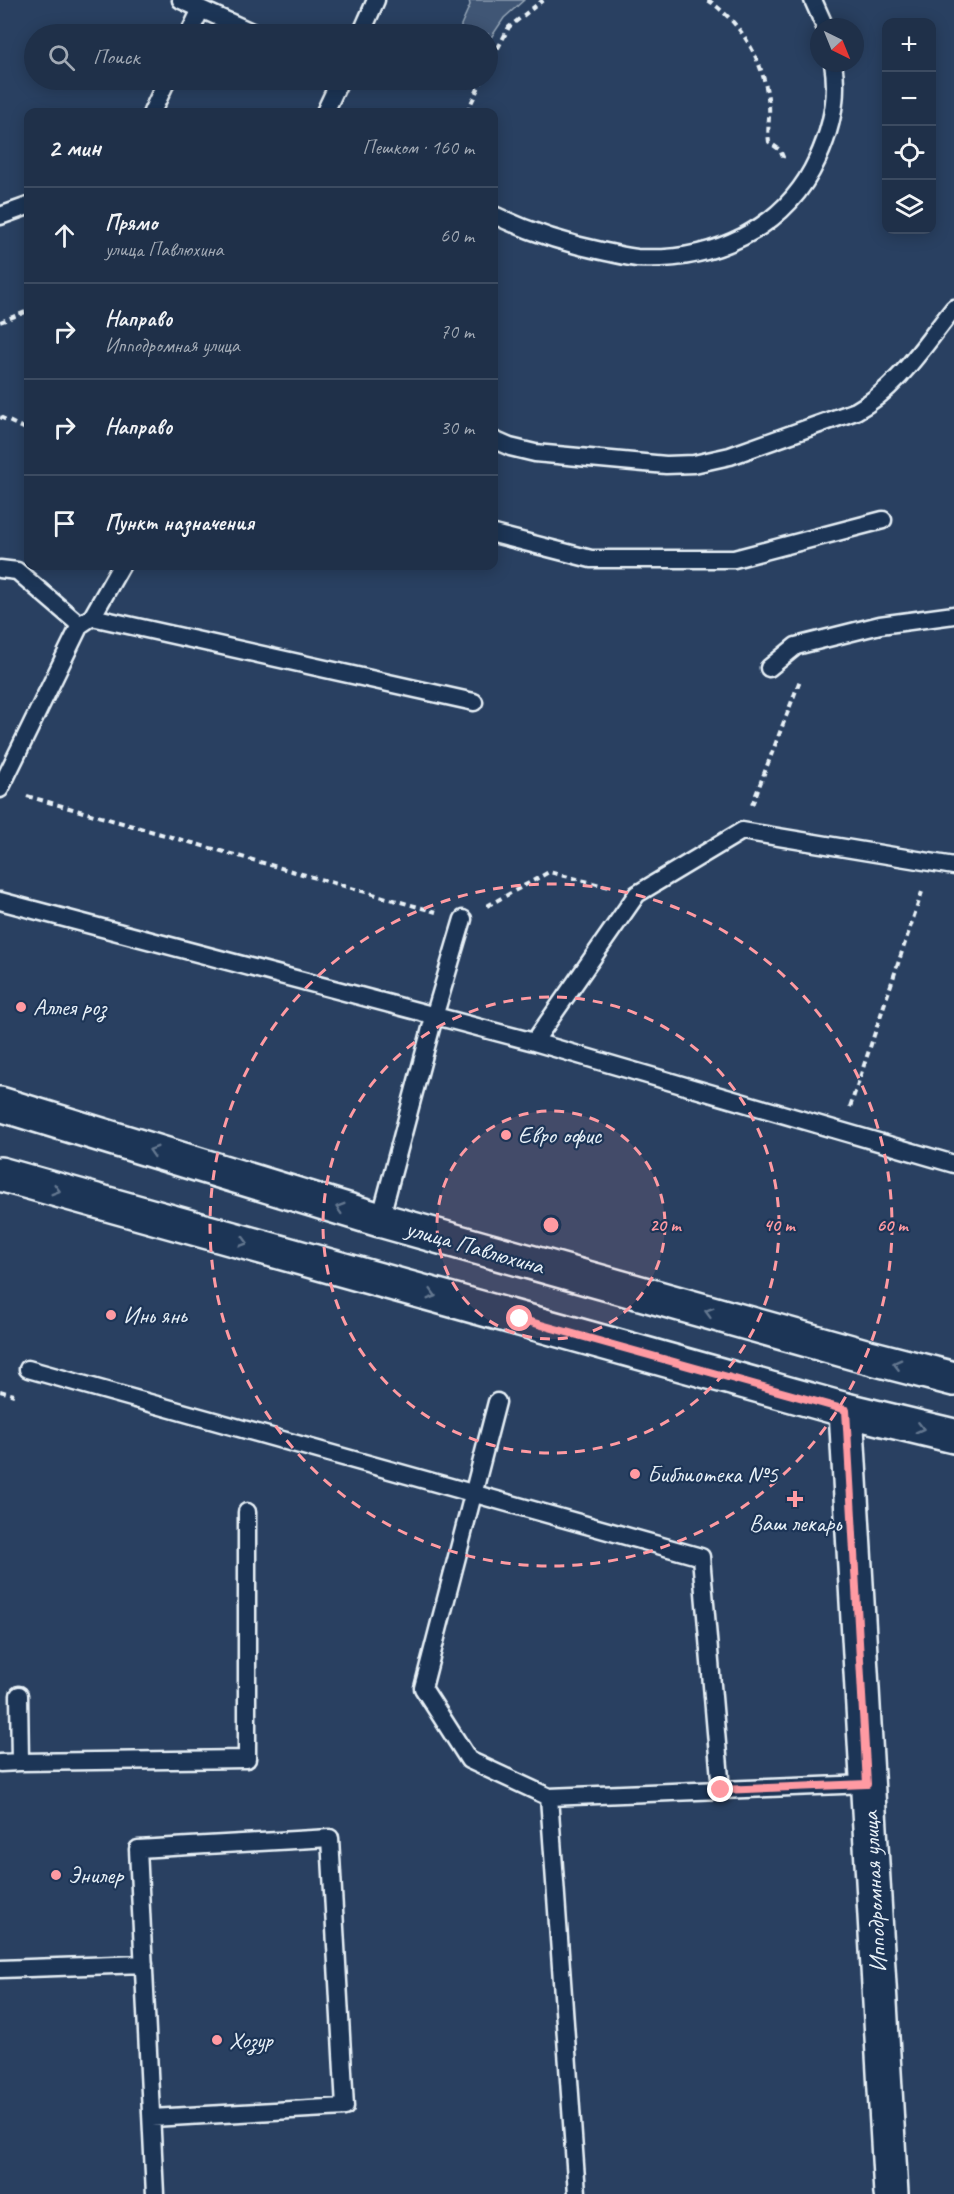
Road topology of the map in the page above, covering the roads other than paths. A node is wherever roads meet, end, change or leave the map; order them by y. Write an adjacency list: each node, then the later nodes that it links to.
1 (181, 0): 4 (lane)
2 (376, 0): 8 (lane)
3 (813, 0): 5 (lane)
4 (201, 9): 6 (lane); 7 (lane)
5 (821, 18)
6 (194, 24)
7 (234, 24)
8 (365, 24)
9 (833, 72): 16 (lane)
10 (162, 90): 12 (lane)
11 (335, 90): 13 (lane)
12 (154, 108)
13 (327, 108)
14 (24, 207): 15 (lane)
15 (0, 216)
16 (498, 217)
17 (954, 309): 18 (lane)
18 (498, 442)
19 (883, 519): 20 (lane)
20 (498, 535)
21 (0, 569): 24 (lane)
22 (118, 570): 24 (lane)
23 (954, 615): 25 (lane)
24 (86, 621): 26 (lane); 27 (lane)
25 (769, 668)
26 (474, 702)
27 (0, 789)
28 (954, 867): 32 (lane)
29 (0, 901): 31 (lane)
30 (463, 920): 31 (lane)
31 (434, 1017): 32 (lane); 36 (lane)
32 (534, 1042): 34 (lane)
33 (0, 1104): 36 (main road, улица Павлюхина, one-way to 33)
34 (954, 1164)
35 (0, 1174): 40 (main road, one-way to 40)
36 (380, 1220): 38 (main road, улица Павлюхина, one-way to 36)
37 (28, 1369): 42 (lane)
38 (954, 1378)
39 (497, 1402): 42 (lane)
40 (846, 1410): 41 (main road, one-way to 41); 47 (main road, Ипподромная улица)
41 (954, 1436)
42 (474, 1494): 48 (lane); 49 (lane)
43 (247, 1512): 45 (lane)
44 (19, 1695): 45 (lane)
45 (20, 1762): 46 (lane)
46 (0, 1763)
47 (867, 1784): 48 (lane); 55 (main road, Ипподромная улица)
48 (721, 1790): 49 (lane)
49 (549, 1797): 53 (lane)
50 (144, 1965): 51 (lane); 52 (lane); 52 (lane)
51 (0, 1969)
52 (152, 2118): 54 (lane)
53 (577, 2193)
54 (155, 2194)
55 (891, 2194)

